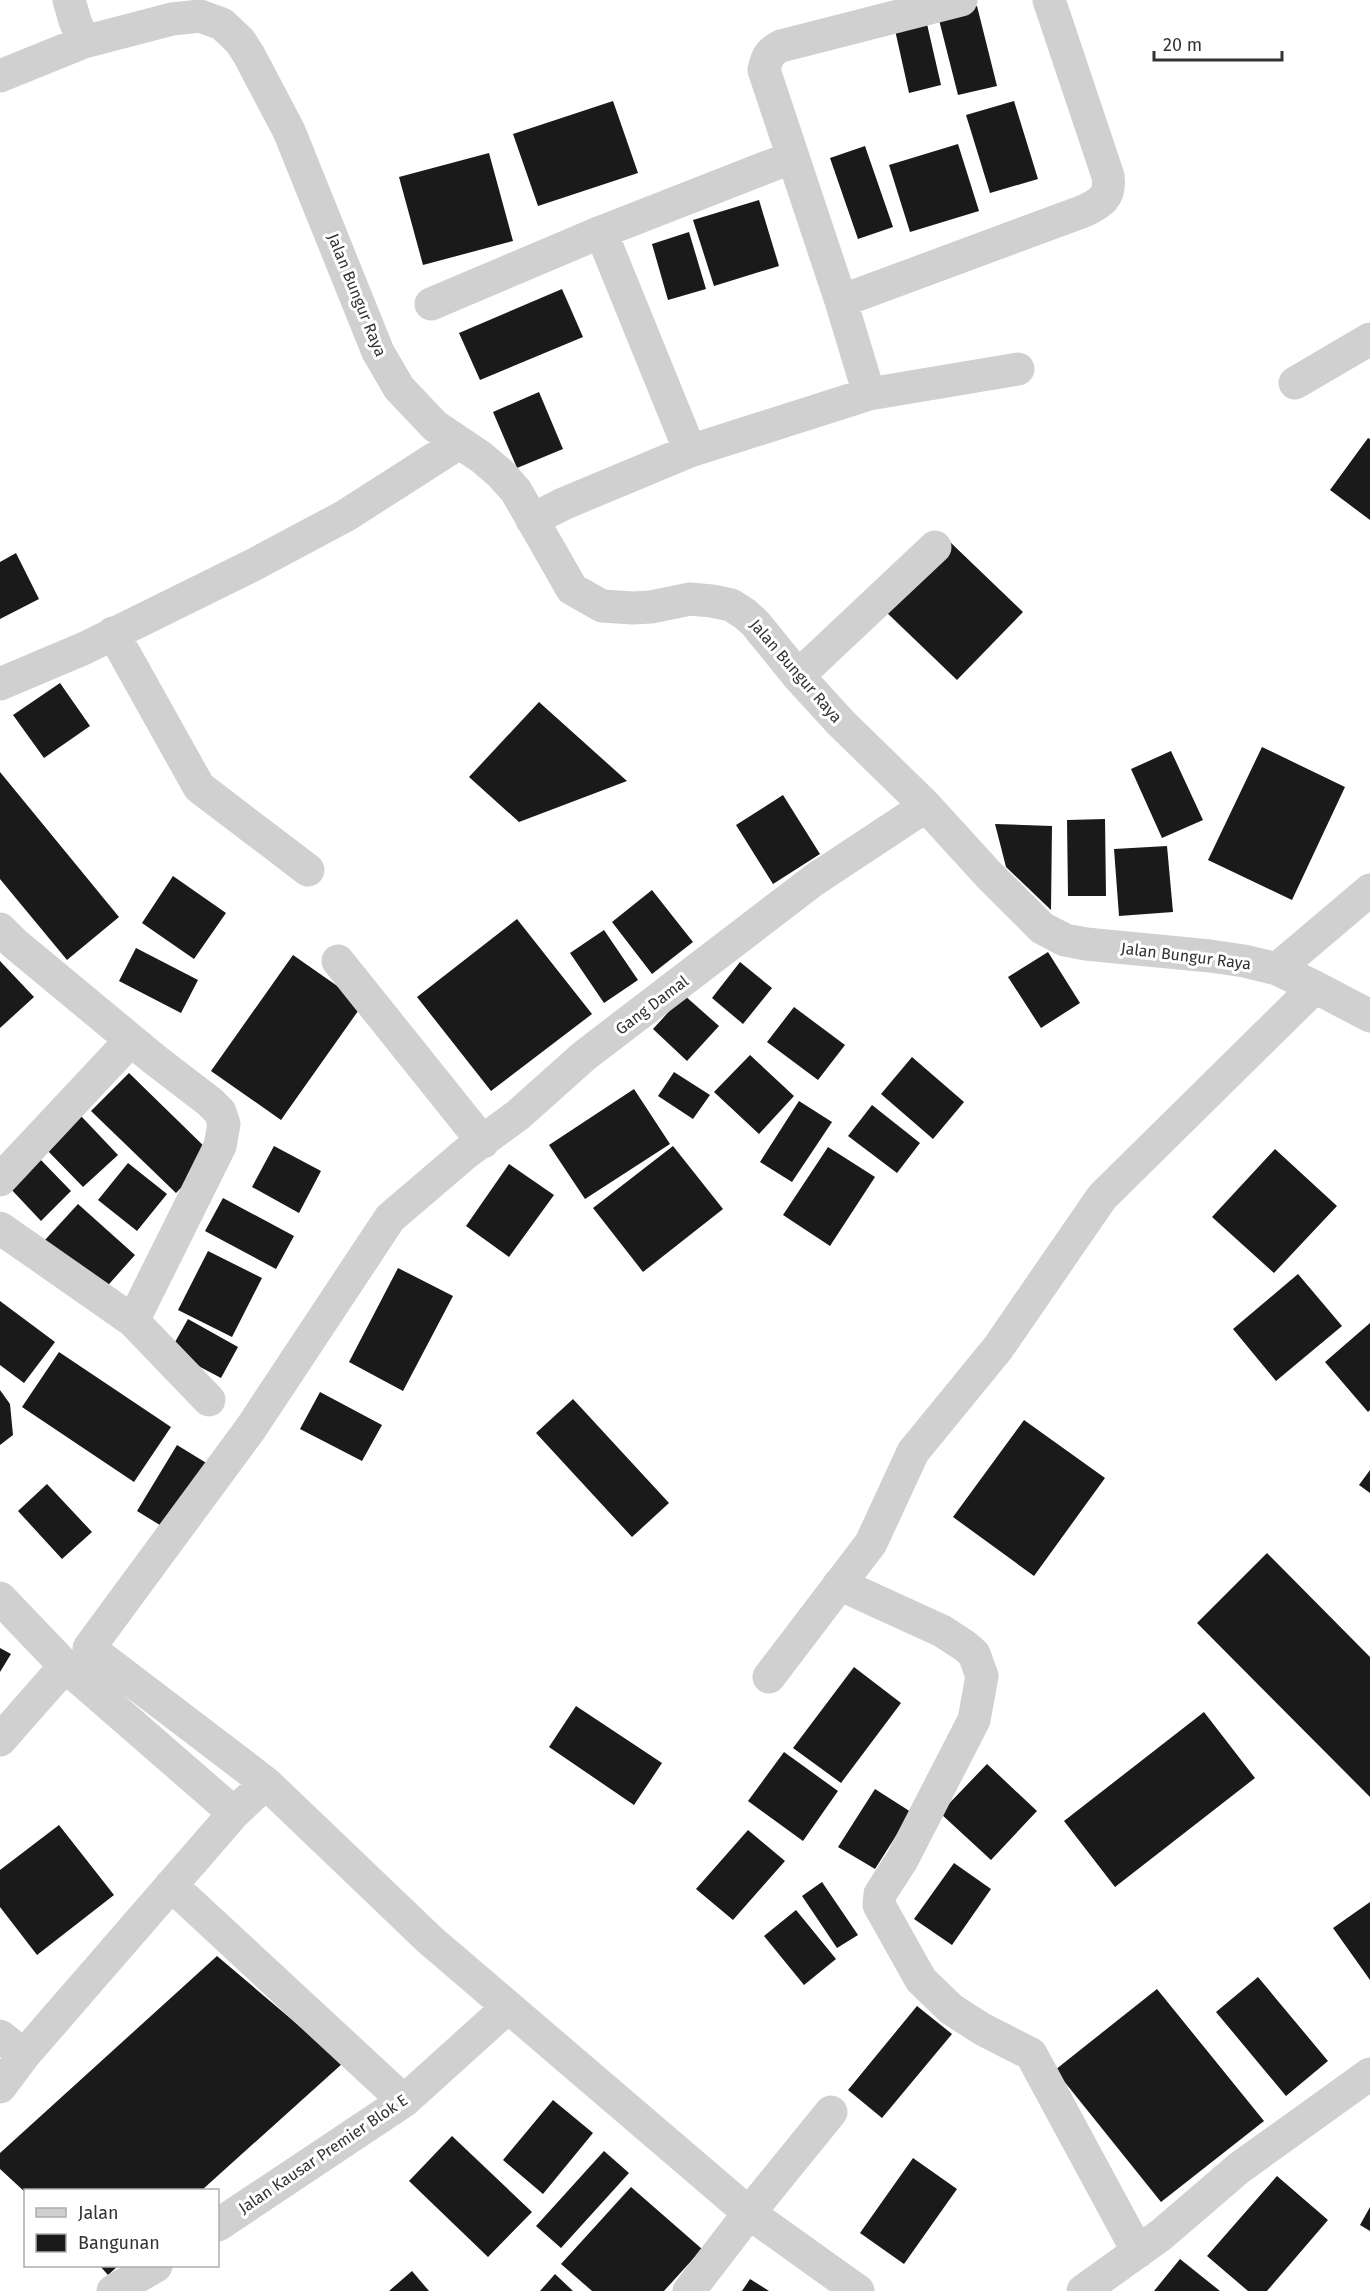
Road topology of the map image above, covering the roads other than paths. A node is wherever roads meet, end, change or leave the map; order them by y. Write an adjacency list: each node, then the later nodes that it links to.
1 (69, 0): 4 (street)
2 (961, 0): 6 (street)
3 (1049, 0): 8 (street)
4 (84, 42): 5 (street, Jalan Bungur Raya); 14 (street, Jalan Bungur Raya)
5 (0, 76)
6 (793, 157): 7 (street); 8 (street)
7 (601, 232): 9 (street); 15 (street)
8 (841, 301): 13 (street)
9 (431, 304)
10 (1370, 339): 12 (street)
11 (1018, 369): 13 (street)
12 (1295, 383)
13 (869, 394): 15 (street)
14 (459, 443): 16 (street, Jalan Bungur Raya); 18 (street)
15 (690, 452): 16 (street)
16 (532, 520): 19 (street, Jalan Bungur Raya)
17 (935, 547): 19 (street)
18 (113, 633): 20 (street); 22 (street)
19 (798, 676): 21 (street, Jalan Bungur Raya)
20 (0, 684)
21 (926, 806): 26 (street, Jalan Bungur Raya); 30 (street, Gang Damal)
22 (308, 870)
23 (1370, 890): 26 (street)
24 (0, 929): 29 (street)
25 (338, 961): 30 (street)
26 (1277, 969): 27 (street, Jalan Bungur Raya)
27 (1315, 987): 28 (street, Jalan Bungur Raya); 35 (street)
28 (1370, 1016)
29 (131, 1040): 31 (street); 33 (street)
30 (483, 1142): 40 (street, Gang Damal)
31 (0, 1180)
32 (0, 1228): 33 (street)
33 (133, 1321): 34 (street)
34 (209, 1400)
35 (839, 1584): 38 (street); 50 (street)
36 (0, 1598): 37 (street)
37 (65, 1666): 39 (street); 41 (street)
38 (769, 1677)
39 (0, 1740)
40 (266, 1783): 41 (street); 43 (street)
41 (234, 1812): 42 (street)
42 (171, 1885): 44 (street); 46 (street)
43 (507, 2008): 46 (street, Jalan Kausar Premier Blok E); 48 (street)
44 (7, 2063)
45 (1370, 2074): 50 (street)
46 (404, 2101): 49 (street, Jalan Kausar Premier Blok E)
47 (831, 2112): 48 (street)
48 (749, 2213): 53 (street); 54 (street)
49 (219, 2224)
50 (1138, 2252): 55 (street)
51 (153, 2267): 52 (street)
52 (113, 2291)
53 (689, 2291)
54 (858, 2291)
55 (1083, 2291)

